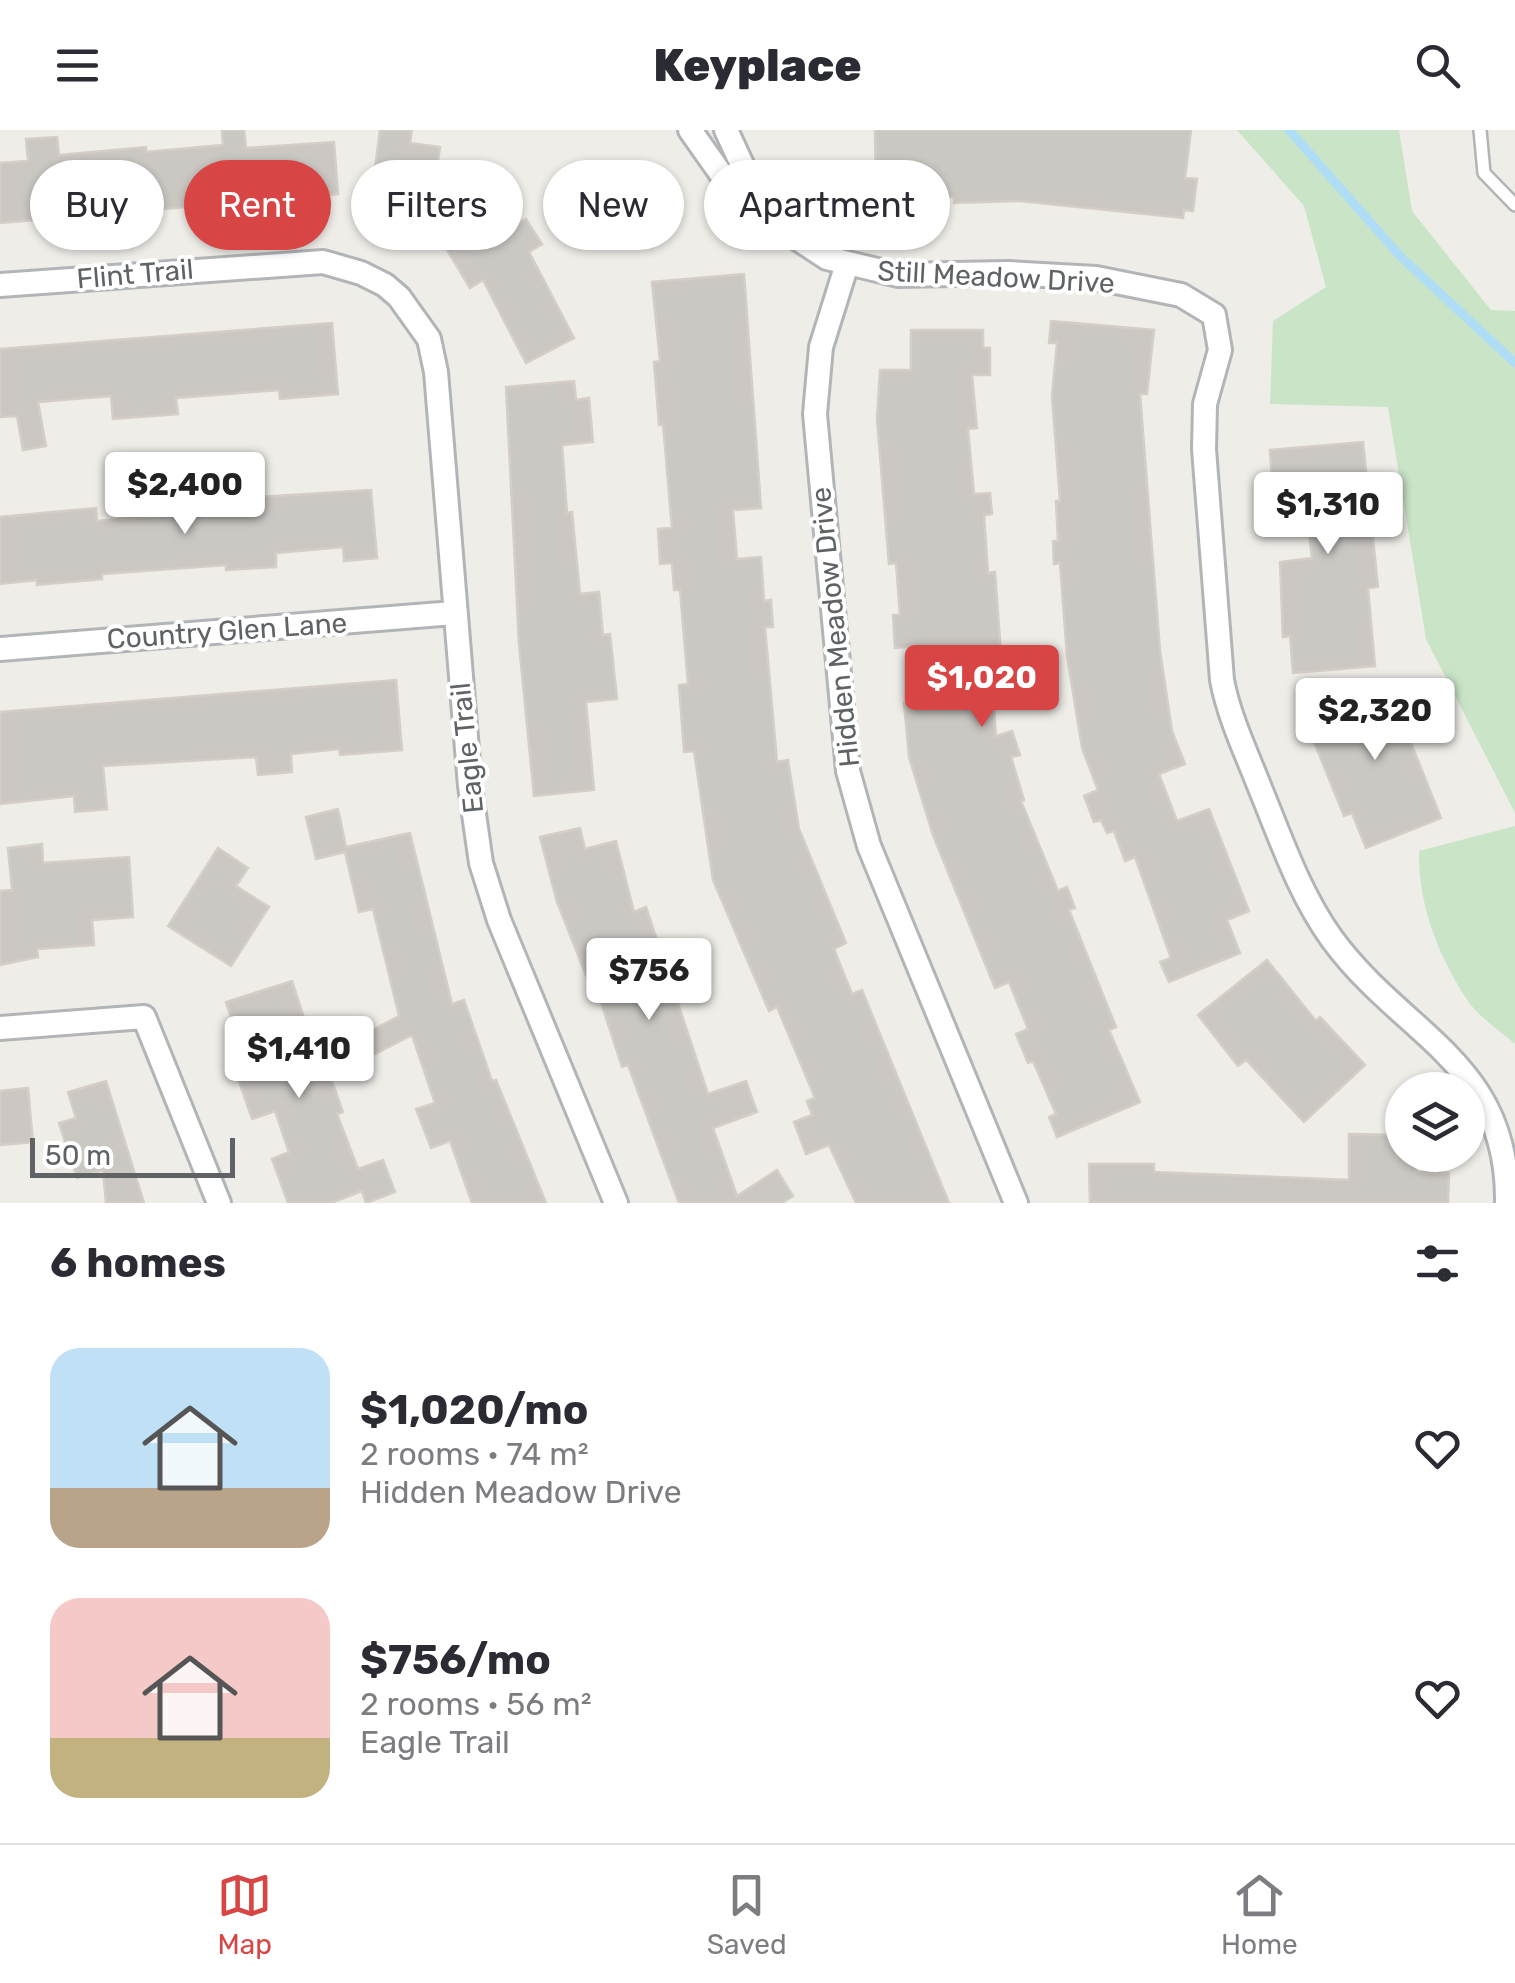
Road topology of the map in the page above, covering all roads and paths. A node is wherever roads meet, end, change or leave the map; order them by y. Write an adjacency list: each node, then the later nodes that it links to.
1 (690, 130): 4 (street, Still Meadow Drive)
2 (726, 130): 5 (street, Still Meadow Drive)
3 (1480, 130): 6 (lane)
4 (711, 160)
5 (740, 160)
6 (1515, 204)
7 (814, 250): 8 (street, Still Meadow Drive)
8 (846, 264): 16 (street, Hidden Meadow Drive); 17 (street, Still Meadow Drive)
9 (0, 285): 10 (street, Flint Trail)
10 (386, 285): 11 (street, Eagle Trail)
11 (454, 613): 12 (street, Country Glen Lane); 15 (street, Eagle Trail)
12 (0, 649)
13 (0, 1028): 14 (street)
14 (219, 1203)
15 (616, 1203)
16 (1016, 1203)
17 (1506, 1203)

